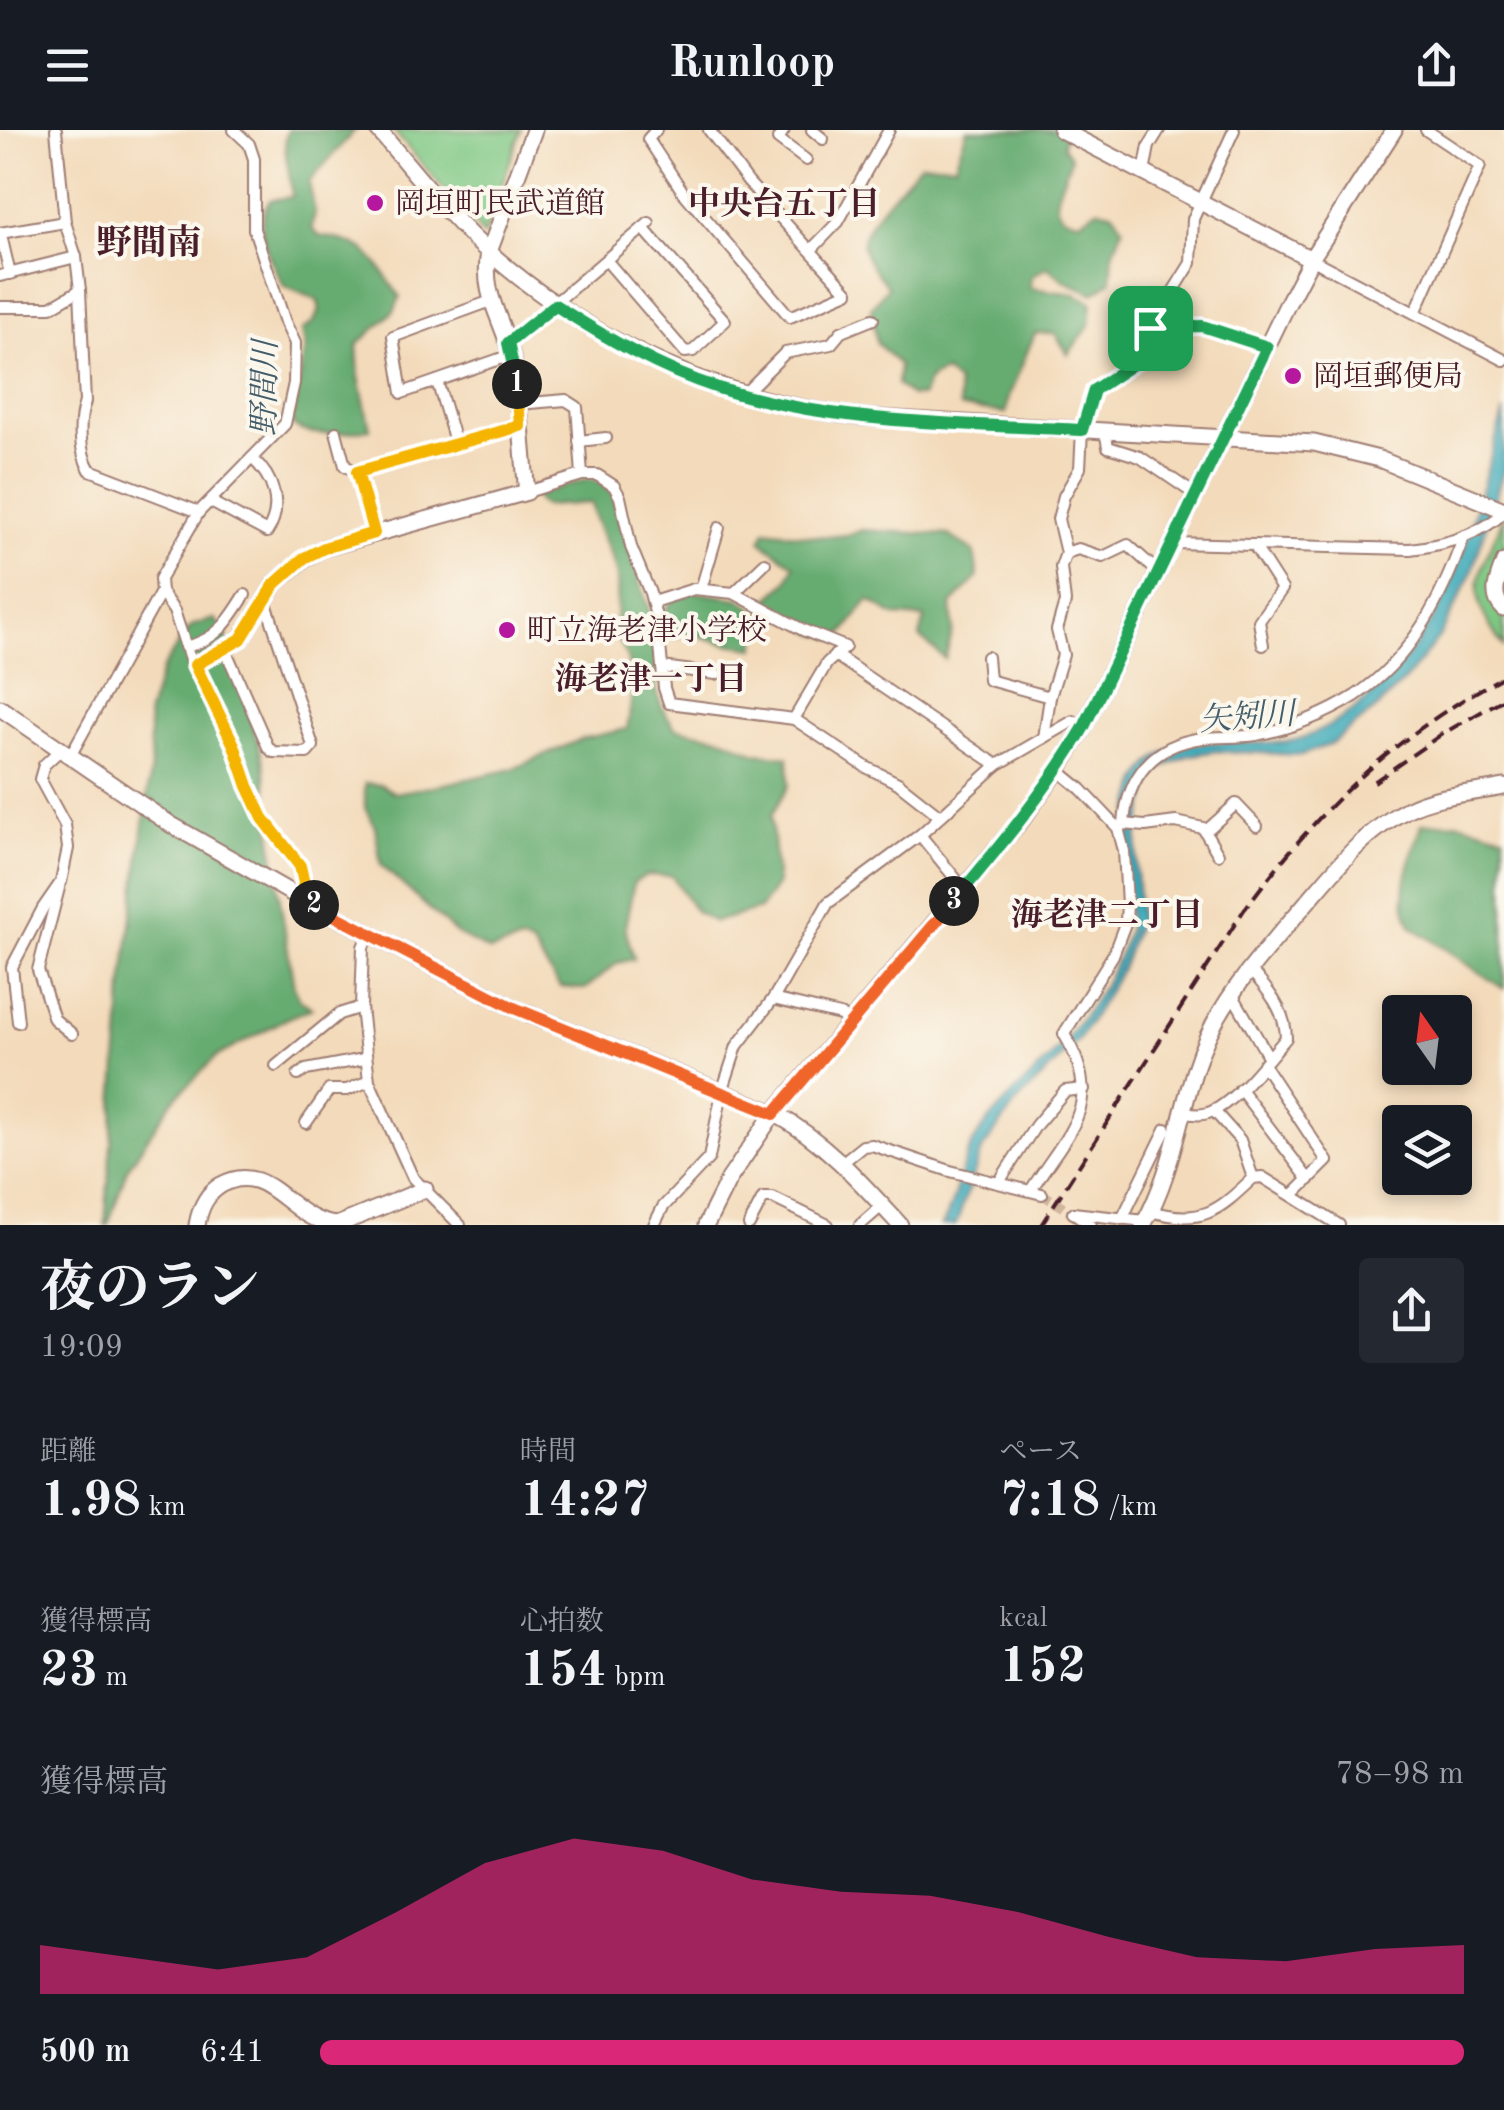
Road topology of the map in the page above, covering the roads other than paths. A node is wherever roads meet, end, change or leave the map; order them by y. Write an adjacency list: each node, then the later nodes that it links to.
1 (56, 130): 19 (street)
2 (234, 130): 48 (street)
3 (378, 130): 22 (street)
4 (534, 130): 22 (street)
5 (656, 130): 21 (street)
6 (709, 130): 21 (street)
7 (784, 130): 16 (street)
8 (812, 130): 15 (street)
9 (889, 130): 21 (street)
10 (1061, 130): 17 (street)
11 (1159, 130): 17 (street)
12 (1234, 130): 18 (street)
13 (1394, 130): 24 (street)
14 (1426, 130): 31 (street)
15 (823, 138)
16 (806, 160)
17 (1144, 173): 18 (street)
18 (1201, 202): 24 (street); 33 (street)
19 (64, 222): 20 (street); 23 (street)
20 (0, 234): 26 (street)
21 (811, 250)
22 (489, 252): 28 (street); 29 (street)
23 (76, 257): 26 (street); 27 (street)
24 (1311, 259): 31 (street); 34 (street)
25 (606, 260): 25 (street); 29 (street)
26 (5, 275)
27 (80, 290): 30 (street); 55 (street)
28 (491, 301): 35 (street); 37 (street)
29 (555, 305): 35 (street); 38 (street)
30 (0, 307)
31 (1415, 313): 36 (street)
32 (874, 319): 38 (street)
33 (1150, 328): 34 (street); 41 (street)
34 (1267, 347): 44 (street)
35 (510, 349): 37 (street); 39 (street)
36 (1504, 360)
37 (438, 381): 47 (street)
38 (743, 395): 41 (street)
39 (518, 404): 40 (street); 46 (street)
40 (520, 426): 47 (street); 51 (street)
41 (1082, 430): 42 (street); 61 (street)
42 (1105, 431): 44 (street); 52 (street)
43 (336, 432): 49 (street)
44 (1224, 437): 52 (street); 54 (street)
45 (606, 438): 46 (street)
46 (578, 441): 50 (street)
47 (456, 445): 49 (street)
48 (252, 458): 53 (street); 53 (street)
49 (357, 472): 57 (street)
50 (582, 475): 51 (street); 70 (street)
51 (527, 492): 57 (street)
52 (1196, 494): 59 (street)
53 (211, 502): 55 (street)
54 (1504, 511): 58 (street)
55 (198, 512): 66 (street)
56 (719, 528): 65 (street)
57 (374, 533): 69 (street)
58 (1464, 536): 60 (street); 90 (street)
59 (1173, 543): 60 (street); 64 (street)
60 (1255, 547): 72 (street)
61 (1066, 553): 64 (street); 80 (street)
62 (765, 562): 67 (street)
63 (1504, 562): 71 (street)
64 (1159, 574): 83 (street)
65 (701, 589): 67 (street); 70 (street)
66 (161, 592): 73 (street); 85 (street)
67 (734, 592): 75 (street)
68 (245, 595): 73 (street)
69 (265, 600): 74 (street); 74 (street)
70 (653, 602): 78 (street)
71 (1504, 609)
72 (1263, 645)
73 (185, 647): 77 (street)
74 (225, 649): 77 (street)
75 (836, 655): 82 (street); 86 (street)
76 (987, 657): 80 (street)
77 (195, 665): 97 (street)
78 (662, 667): 79 (street); 82 (street)
79 (716, 674)
80 (1050, 696): 84 (street)
81 (0, 708): 85 (street)
82 (794, 720): 89 (street)
83 (1084, 727): 84 (street); 87 (street)
84 (1044, 738): 86 (street)
85 (65, 753): 95 (street); 97 (street)
86 (997, 764): 89 (street)
87 (1058, 770): 90 (street); 96 (street)
88 (1504, 787): 99 (street)
89 (940, 816): 93 (street)
90 (1121, 826): 92 (street); 112 (street)
91 (1258, 826): 92 (street)
92 (1206, 831): 94 (street)
93 (920, 835): 96 (street); 101 (street)
94 (1218, 854)
95 (60, 882): 103 (street); 105 (street)
96 (964, 889): 104 (street)
97 (300, 898): 98 (street)
98 (369, 934): 102 (street); 113 (street)
99 (1249, 969): 100 (street); 107 (street)
100 (1231, 992): 107 (street); 115 (street)
101 (773, 999): 104 (street); 113 (street)
102 (361, 1007): 106 (street); 108 (street)
103 (18, 1022)
104 (850, 1023): 116 (street)
105 (72, 1034)
106 (364, 1059): 109 (street); 110 (street)
107 (1266, 1061): 111 (street); 121 (street)
108 (276, 1066)
109 (298, 1075)
110 (369, 1082): 117 (street); 124 (street)
111 (1240, 1088): 114 (street); 121 (street)
112 (1084, 1089): 122 (street); 122 (street)
113 (722, 1092): 116 (street); 134 (street)
114 (1214, 1111): 115 (street); 120 (street)
115 (1184, 1113): 125 (street)
116 (774, 1114): 119 (street); 135 (street)
117 (306, 1122)
118 (1166, 1128): 123 (street)
119 (843, 1162): 122 (street); 127 (street)
120 (1253, 1178): 126 (street); 129 (street)
121 (1308, 1180): 126 (street)
122 (999, 1182)
123 (1142, 1182): 125 (street); 128 (street)
124 (424, 1188): 132 (street); 133 (street)
125 (1162, 1189): 129 (street)
126 (1294, 1194): 141 (street)
127 (883, 1205): 138 (street); 139 (street)
128 (1122, 1219): 129 (street); 140 (street)
129 (1146, 1219)
130 (807, 1222): 136 (street); 137 (street)
131 (196, 1225): 132 (street)
132 (337, 1225)
133 (460, 1225)
134 (654, 1225)
135 (706, 1225)
136 (749, 1225)
137 (828, 1225)
138 (860, 1225)
139 (900, 1225)
140 (1091, 1225)
141 (1339, 1225)

